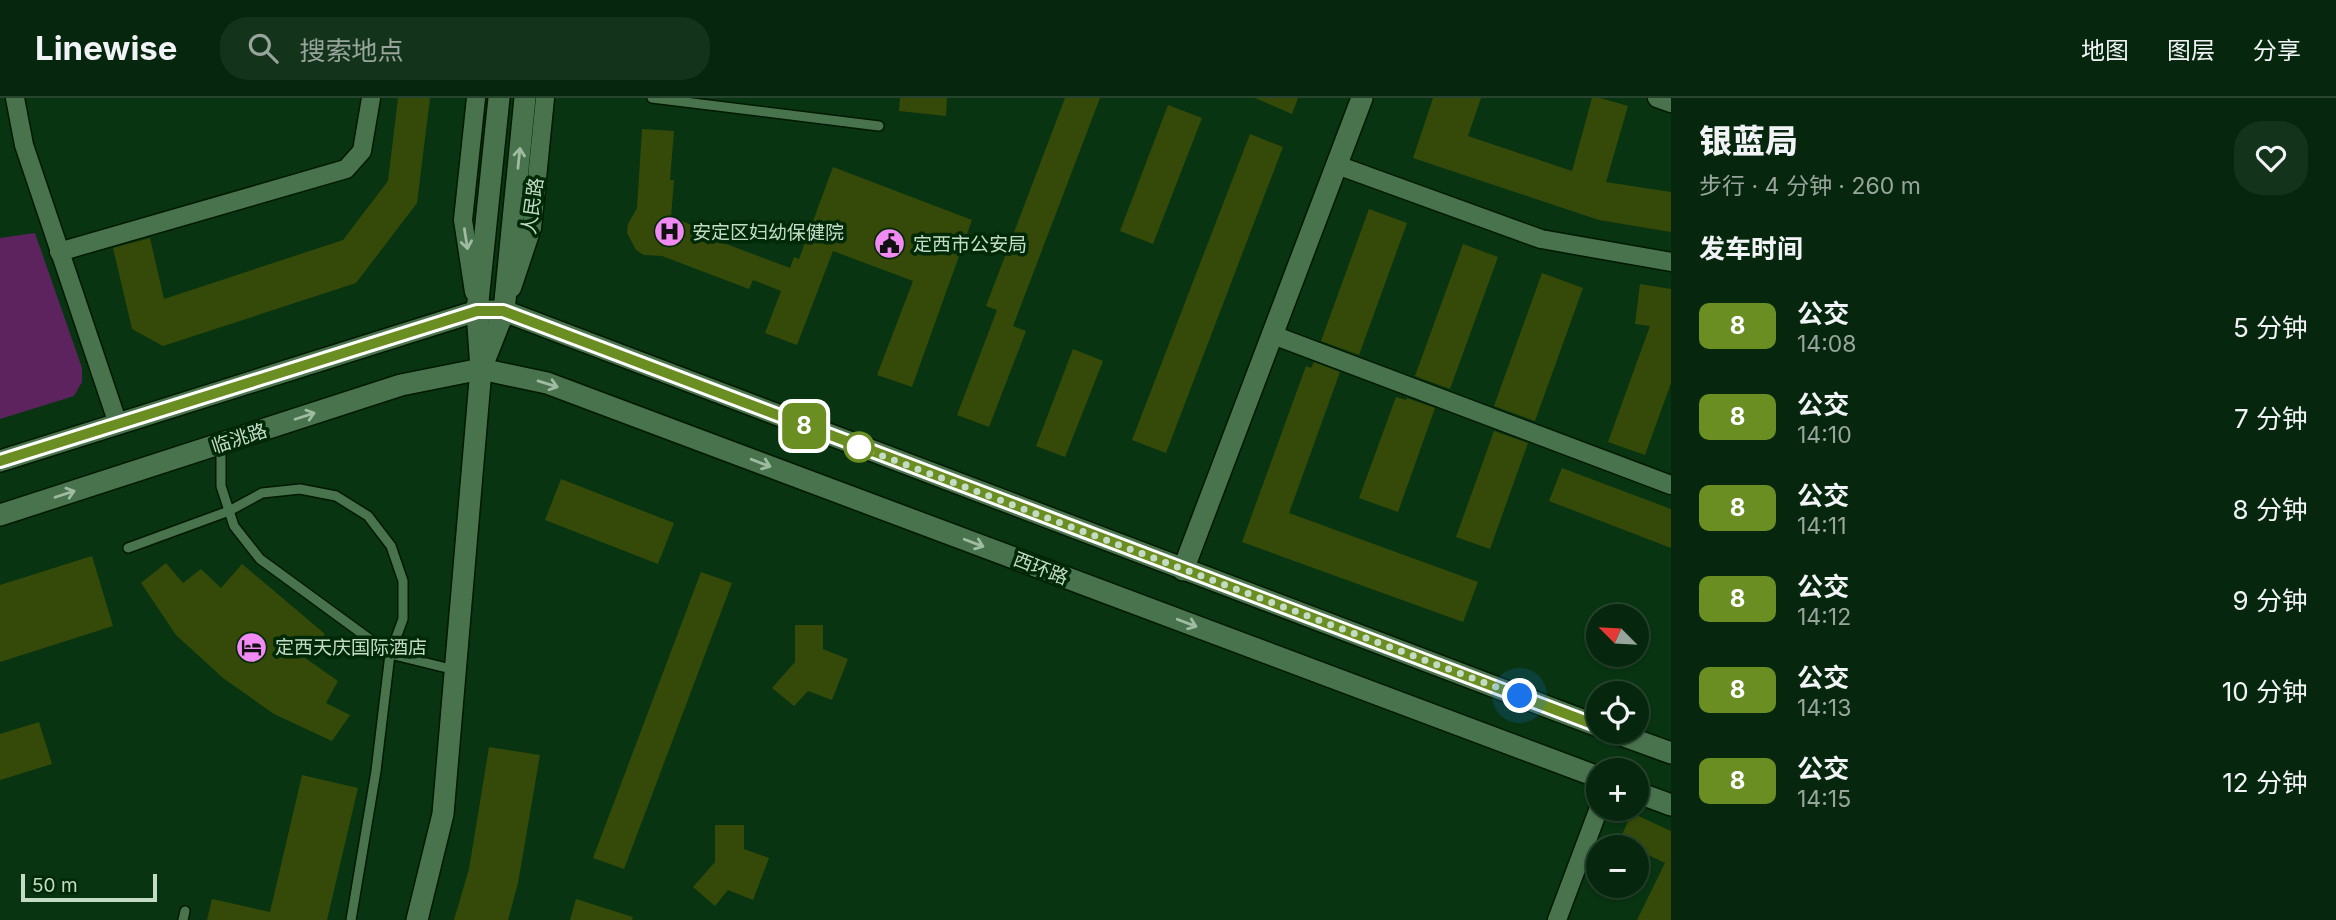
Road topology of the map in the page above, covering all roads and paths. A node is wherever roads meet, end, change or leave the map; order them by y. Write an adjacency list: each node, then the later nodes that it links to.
1 (15, 98): 13 (street)
2 (371, 98): 13 (street)
3 (476, 98): 15 (street, one-way to 15)
4 (499, 98): 15 (main road)
5 (525, 98): 16 (main road, 人民路, one-way to 5)
6 (545, 98): 16 (street, 人民路)
7 (652, 98): 11 (lane)
8 (1362, 98): 12 (main road)
9 (1657, 98): 10 (street)
10 (1671, 103)
11 (879, 127)
12 (1337, 165): 14 (street); 17 (main road)
13 (60, 251): 19 (street)
14 (1671, 262)
15 (477, 311): 16 (main road); 18 (main road); 19 (main road)
16 (503, 311): 18 (main road, 人民路); 26 (main road)
17 (1273, 335): 22 (street); 26 (main road)
18 (481, 369): 20 (main road, 临洮路, one-way to 18); 28 (main road); 32 (main road, 西环路, one-way to 32)
19 (118, 424): 21 (main road)
20 (221, 444): 23 (lane); 24 (main road, 临洮路, one-way to 20)
21 (0, 461)
22 (1671, 485)
23 (229, 511): 25 (lane); 27 (lane); 27 (lane)
24 (0, 515)
25 (128, 548)
26 (1183, 570): 29 (main road)
27 (390, 654): 28 (lane); 36 (lane)
28 (455, 670): 37 (main road)
29 (1586, 721)
30 (1647, 744): 31 (main road)
31 (1671, 753)
32 (1586, 773)
33 (1649, 797): 34 (main road)
34 (1671, 805)
35 (1594, 821): 38 (street)
36 (351, 920)
37 (417, 920)
38 (1557, 920)

